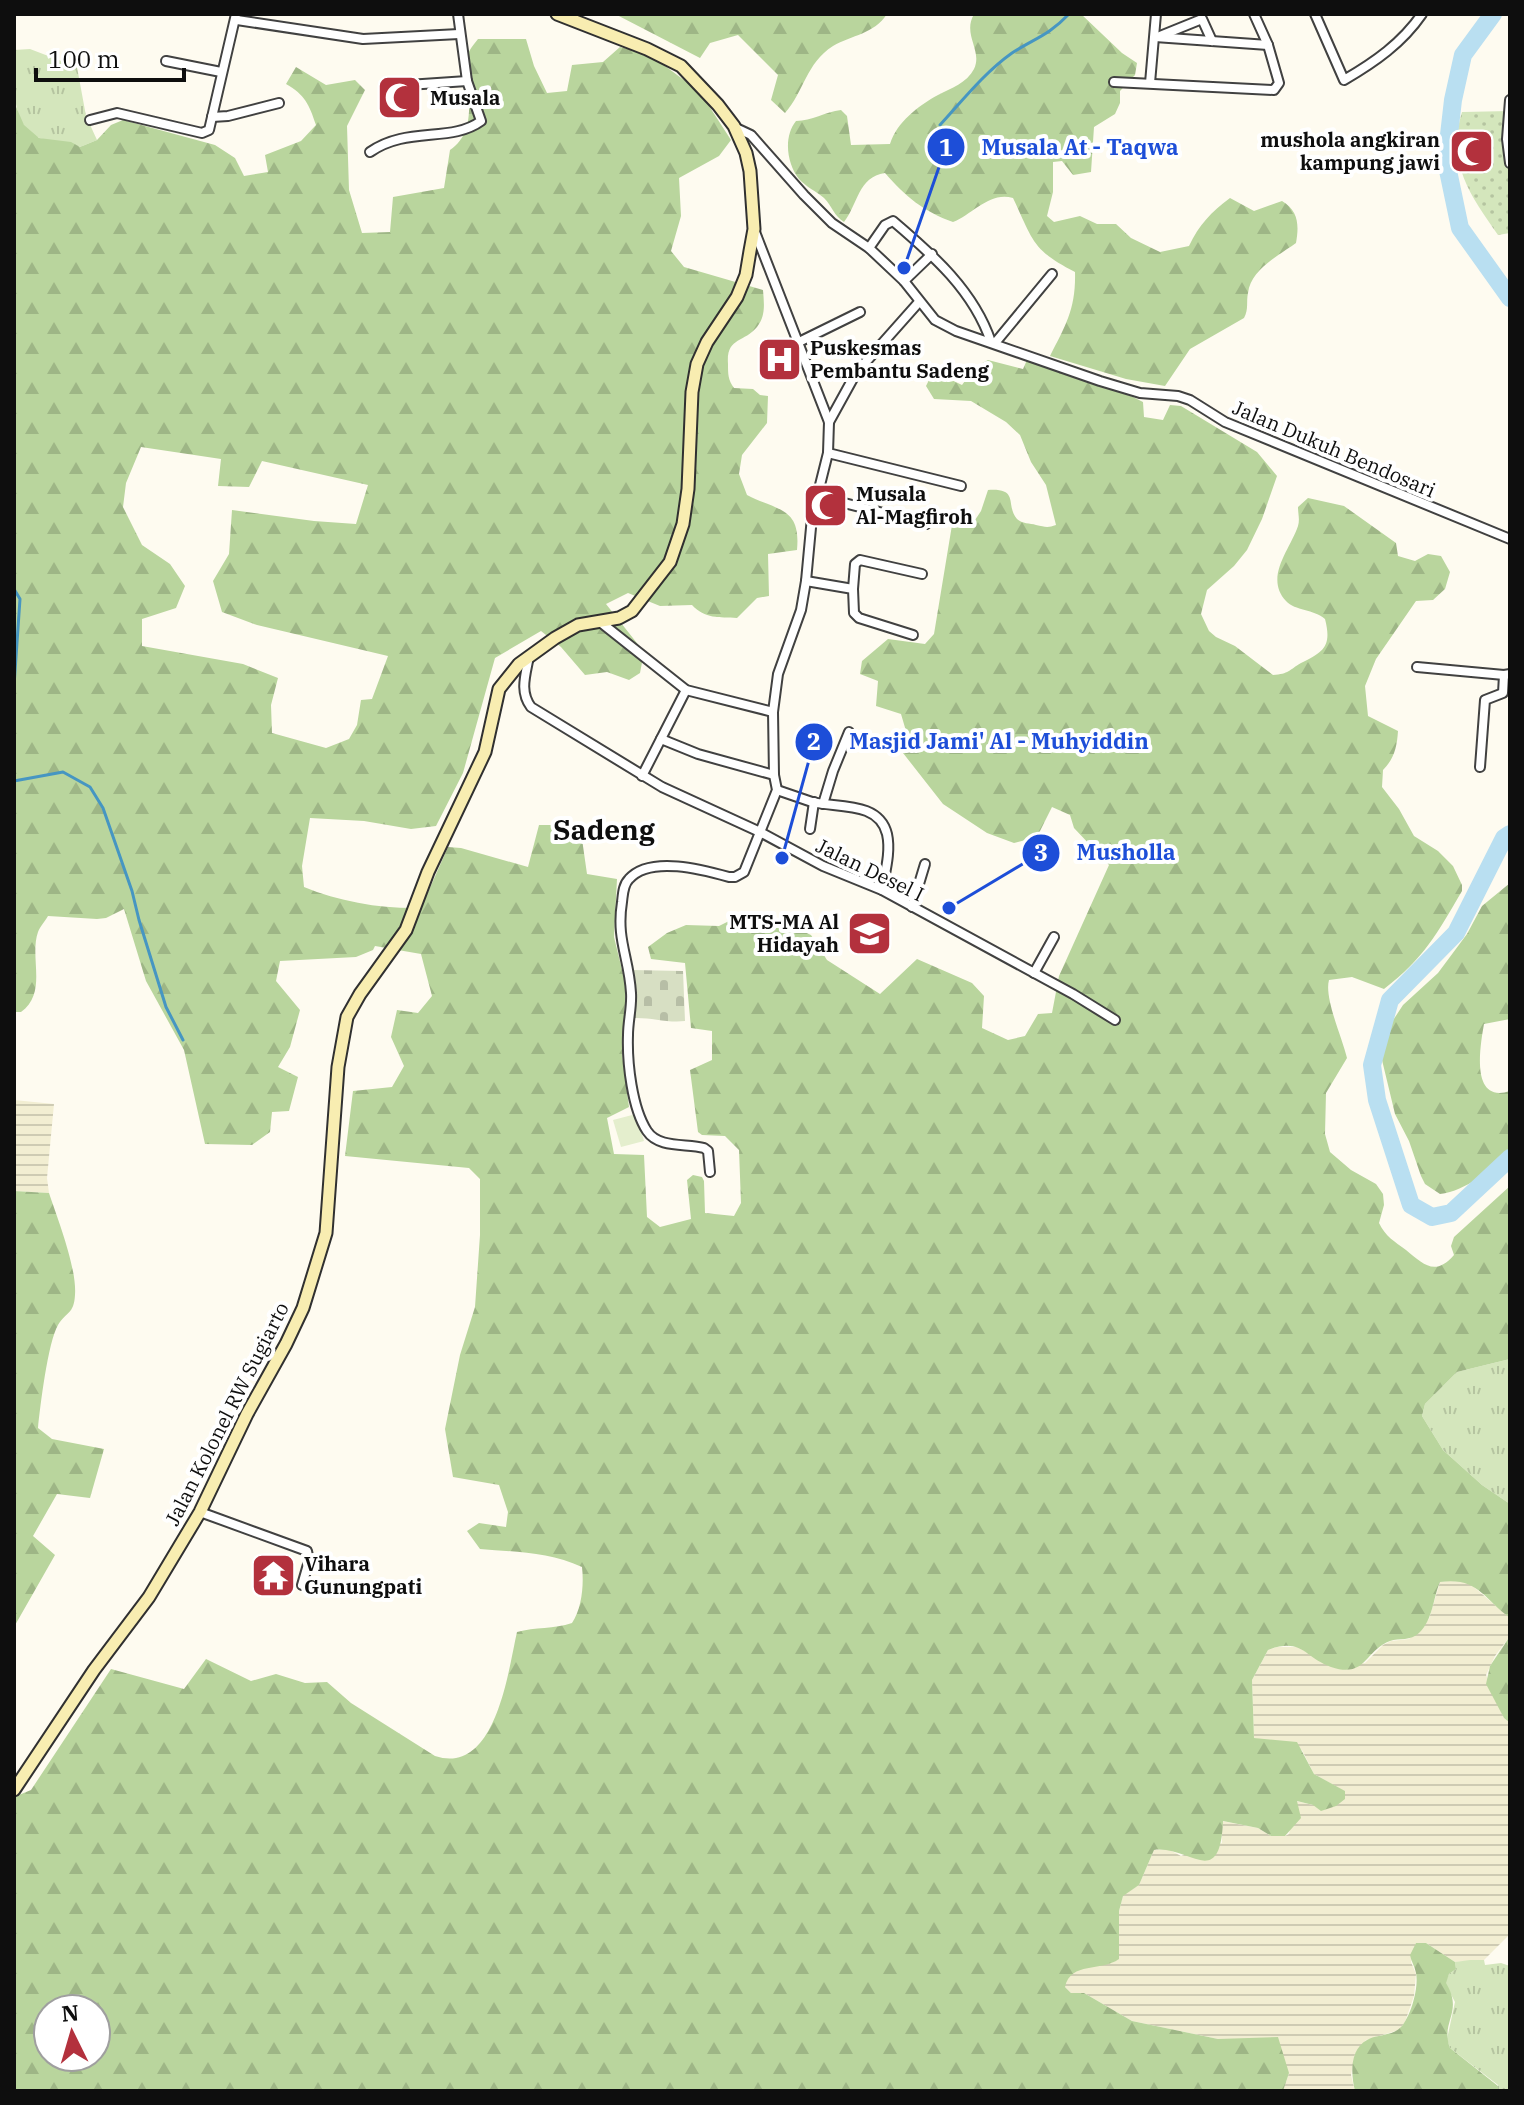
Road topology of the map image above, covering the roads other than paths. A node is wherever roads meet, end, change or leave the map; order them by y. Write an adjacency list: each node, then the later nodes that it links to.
1 (458, 14): 8 (street)
2 (557, 14): 22 (main road, Jalan Kolonel RW Sugiarto)
3 (1156, 14): 9 (street)
4 (1254, 14): 11 (street)
5 (1315, 14): 6 (street)
6 (1422, 14)
7 (236, 17): 8 (street); 13 (street)
8 (459, 34): 14 (street)
9 (1155, 37): 10 (street); 10 (street); 16 (street)
10 (1212, 41): 11 (street)
11 (1268, 45): 16 (street)
12 (166, 61): 13 (street)
13 (221, 72): 20 (street)
14 (467, 81): 17 (street); 23 (street)
15 (1114, 82): 16 (street)
16 (1150, 83)
17 (393, 86)
18 (1510, 100): 24 (street)
19 (279, 103): 20 (street)
20 (212, 117): 21 (street)
21 (90, 120)
22 (734, 126): 25 (main road, Jalan Kolonel RW Sugiarto); 26 (street, Jalan Dukuh Bendosari)
23 (370, 152)
24 (1510, 163)
25 (754, 229): 32 (street); 43 (main road, Jalan Kolonel RW Sugiarto)
26 (869, 248): 27 (street); 29 (street, Jalan Dukuh Bendosari)
27 (932, 254): 29 (street); 33 (street)
28 (1052, 274): 33 (street)
29 (904, 281): 30 (street, Jalan Dukuh Bendosari)
30 (919, 302): 33 (street, Jalan Dukuh Bendosari); 34 (street)
31 (860, 312): 32 (street)
32 (799, 342): 34 (street)
33 (993, 342): 39 (street, Jalan Dukuh Bendosari)
34 (829, 422): 35 (street)
35 (828, 453): 36 (street); 37 (street)
36 (961, 486)
37 (817, 496): 38 (street); 41 (street)
38 (926, 524)
39 (1510, 539)
40 (922, 574): 42 (street)
41 (806, 581): 42 (street); 49 (street)
42 (853, 589): 44 (street)
43 (599, 621): 45 (main road, Jalan Kolonel RW Sugiarto); 48 (street)
44 (913, 635)
45 (529, 656): 54 (street, Jalan Desel I); 66 (main road, Jalan Kolonel RW Sugiarto)
46 (1417, 667): 47 (street)
47 (1507, 674): 52 (street)
48 (686, 690): 49 (street); 51 (street)
49 (773, 712): 53 (street)
50 (849, 732): 56 (street)
51 (661, 739): 53 (street); 54 (street)
52 (1480, 767)
53 (774, 775): 55 (street)
54 (642, 776): 58 (street, Jalan Desel I)
55 (777, 790): 56 (street); 58 (street)
56 (818, 803): 57 (street); 60 (street)
57 (810, 829)
58 (760, 832): 60 (street, Jalan Desel I); 65 (street)
59 (925, 864): 61 (street)
60 (882, 890): 61 (street, Jalan Desel I)
61 (912, 907): 63 (street, Jalan Desel I)
62 (1054, 937): 63 (street)
63 (1034, 973): 64 (street, Jalan Desel I)
64 (1115, 1020)
65 (710, 1172)
66 (200, 1512): 67 (street); 68 (main road, Jalan Kolonel RW Sugiarto)
67 (302, 1585)
68 (14, 1790)

